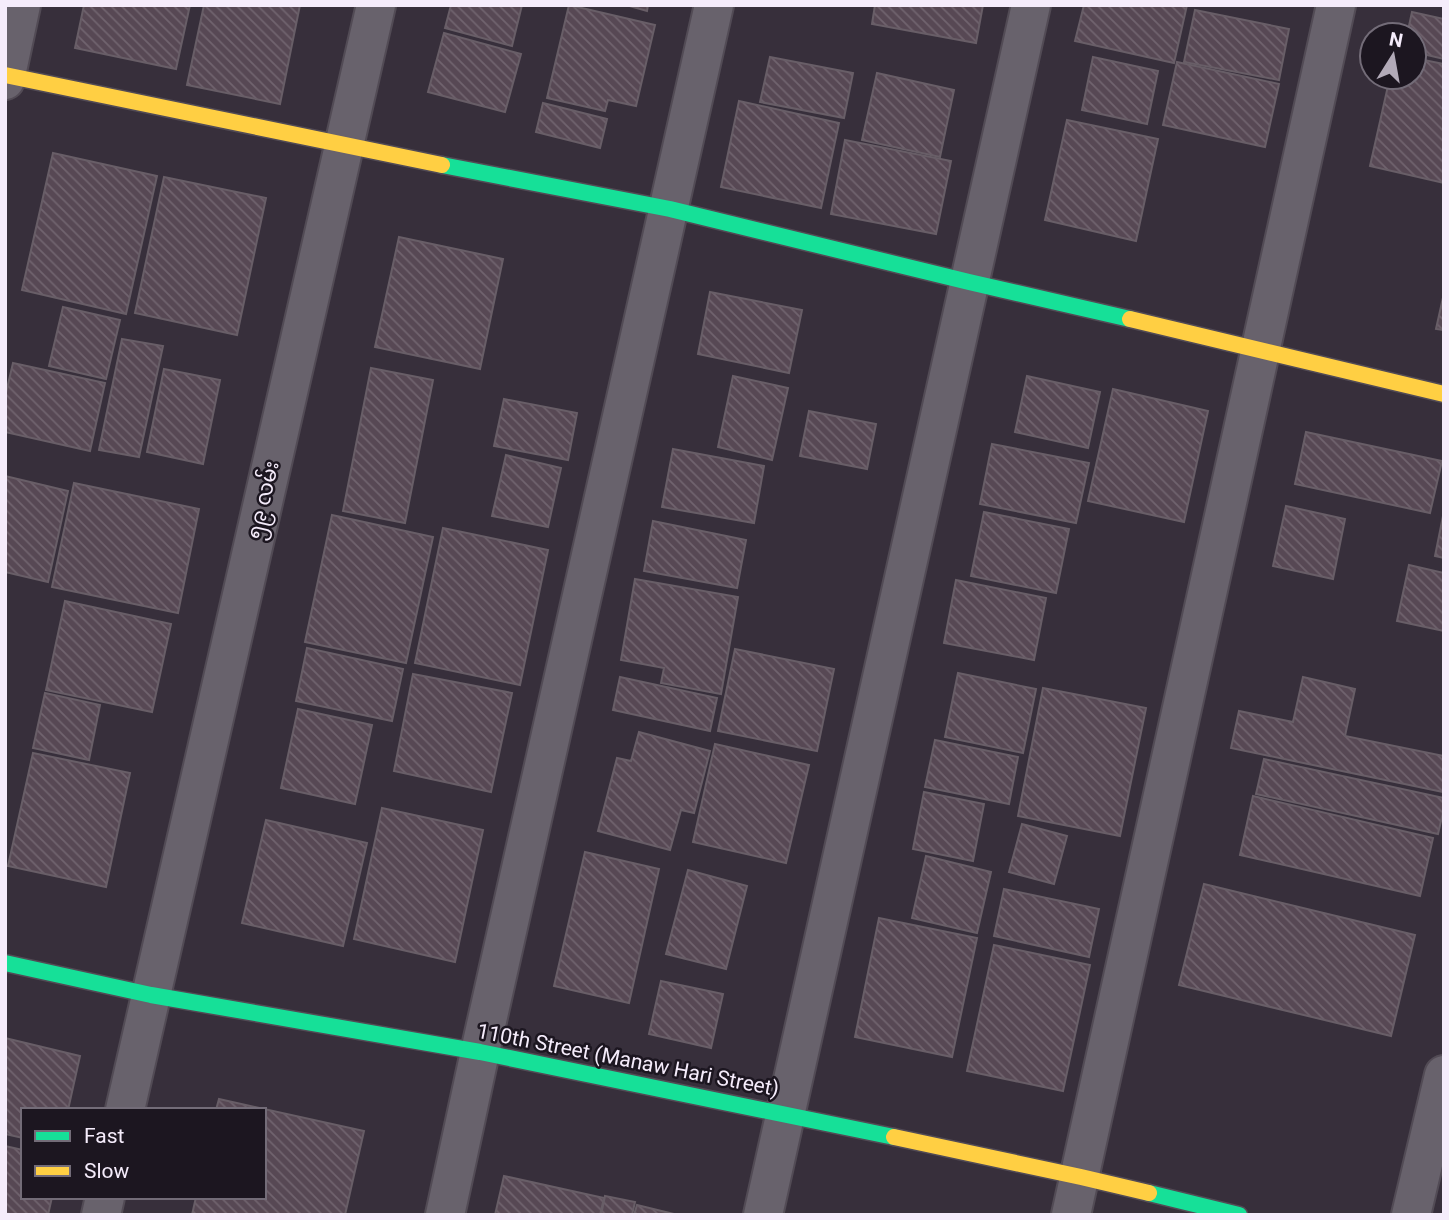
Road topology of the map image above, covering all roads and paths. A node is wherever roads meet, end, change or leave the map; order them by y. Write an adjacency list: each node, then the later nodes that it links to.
1 (21, 5): 6 (street)
2 (376, 5): 7 (street, ၅၉ လမ်း)
3 (714, 5): 8 (street)
4 (1031, 5): 9 (street)
5 (1336, 5): 10 (street)
6 (6, 77): 7 (street)
7 (344, 146): 8 (street); 13 (street, ၅၉ လမ်း)
8 (670, 209): 9 (street); 14 (street)
9 (969, 282): 10 (street); 17 (street)
10 (1261, 349): 11 (street); 18 (street)
11 (1444, 394)
12 (5, 963): 13 (street, 110th Street (Manaw Hari Street))
13 (151, 995): 14 (street, 110th Street (Manaw Hari Street)); 16 (street, ၅၉ လမ်း)
14 (480, 1052): 17 (street, 110th Street (Manaw Hari Street)); 19 (street)
15 (1444, 1075): 23 (street)
16 (125, 1108)
17 (786, 1114): 18 (street, 110th Street (Manaw Hari Street)); 20 (street)
18 (1081, 1177): 21 (street); 22 (street, 110th Street (Manaw Hari Street))
19 (445, 1215)
20 (763, 1215)
21 (1072, 1215)
22 (1239, 1215)
23 (1411, 1215)

